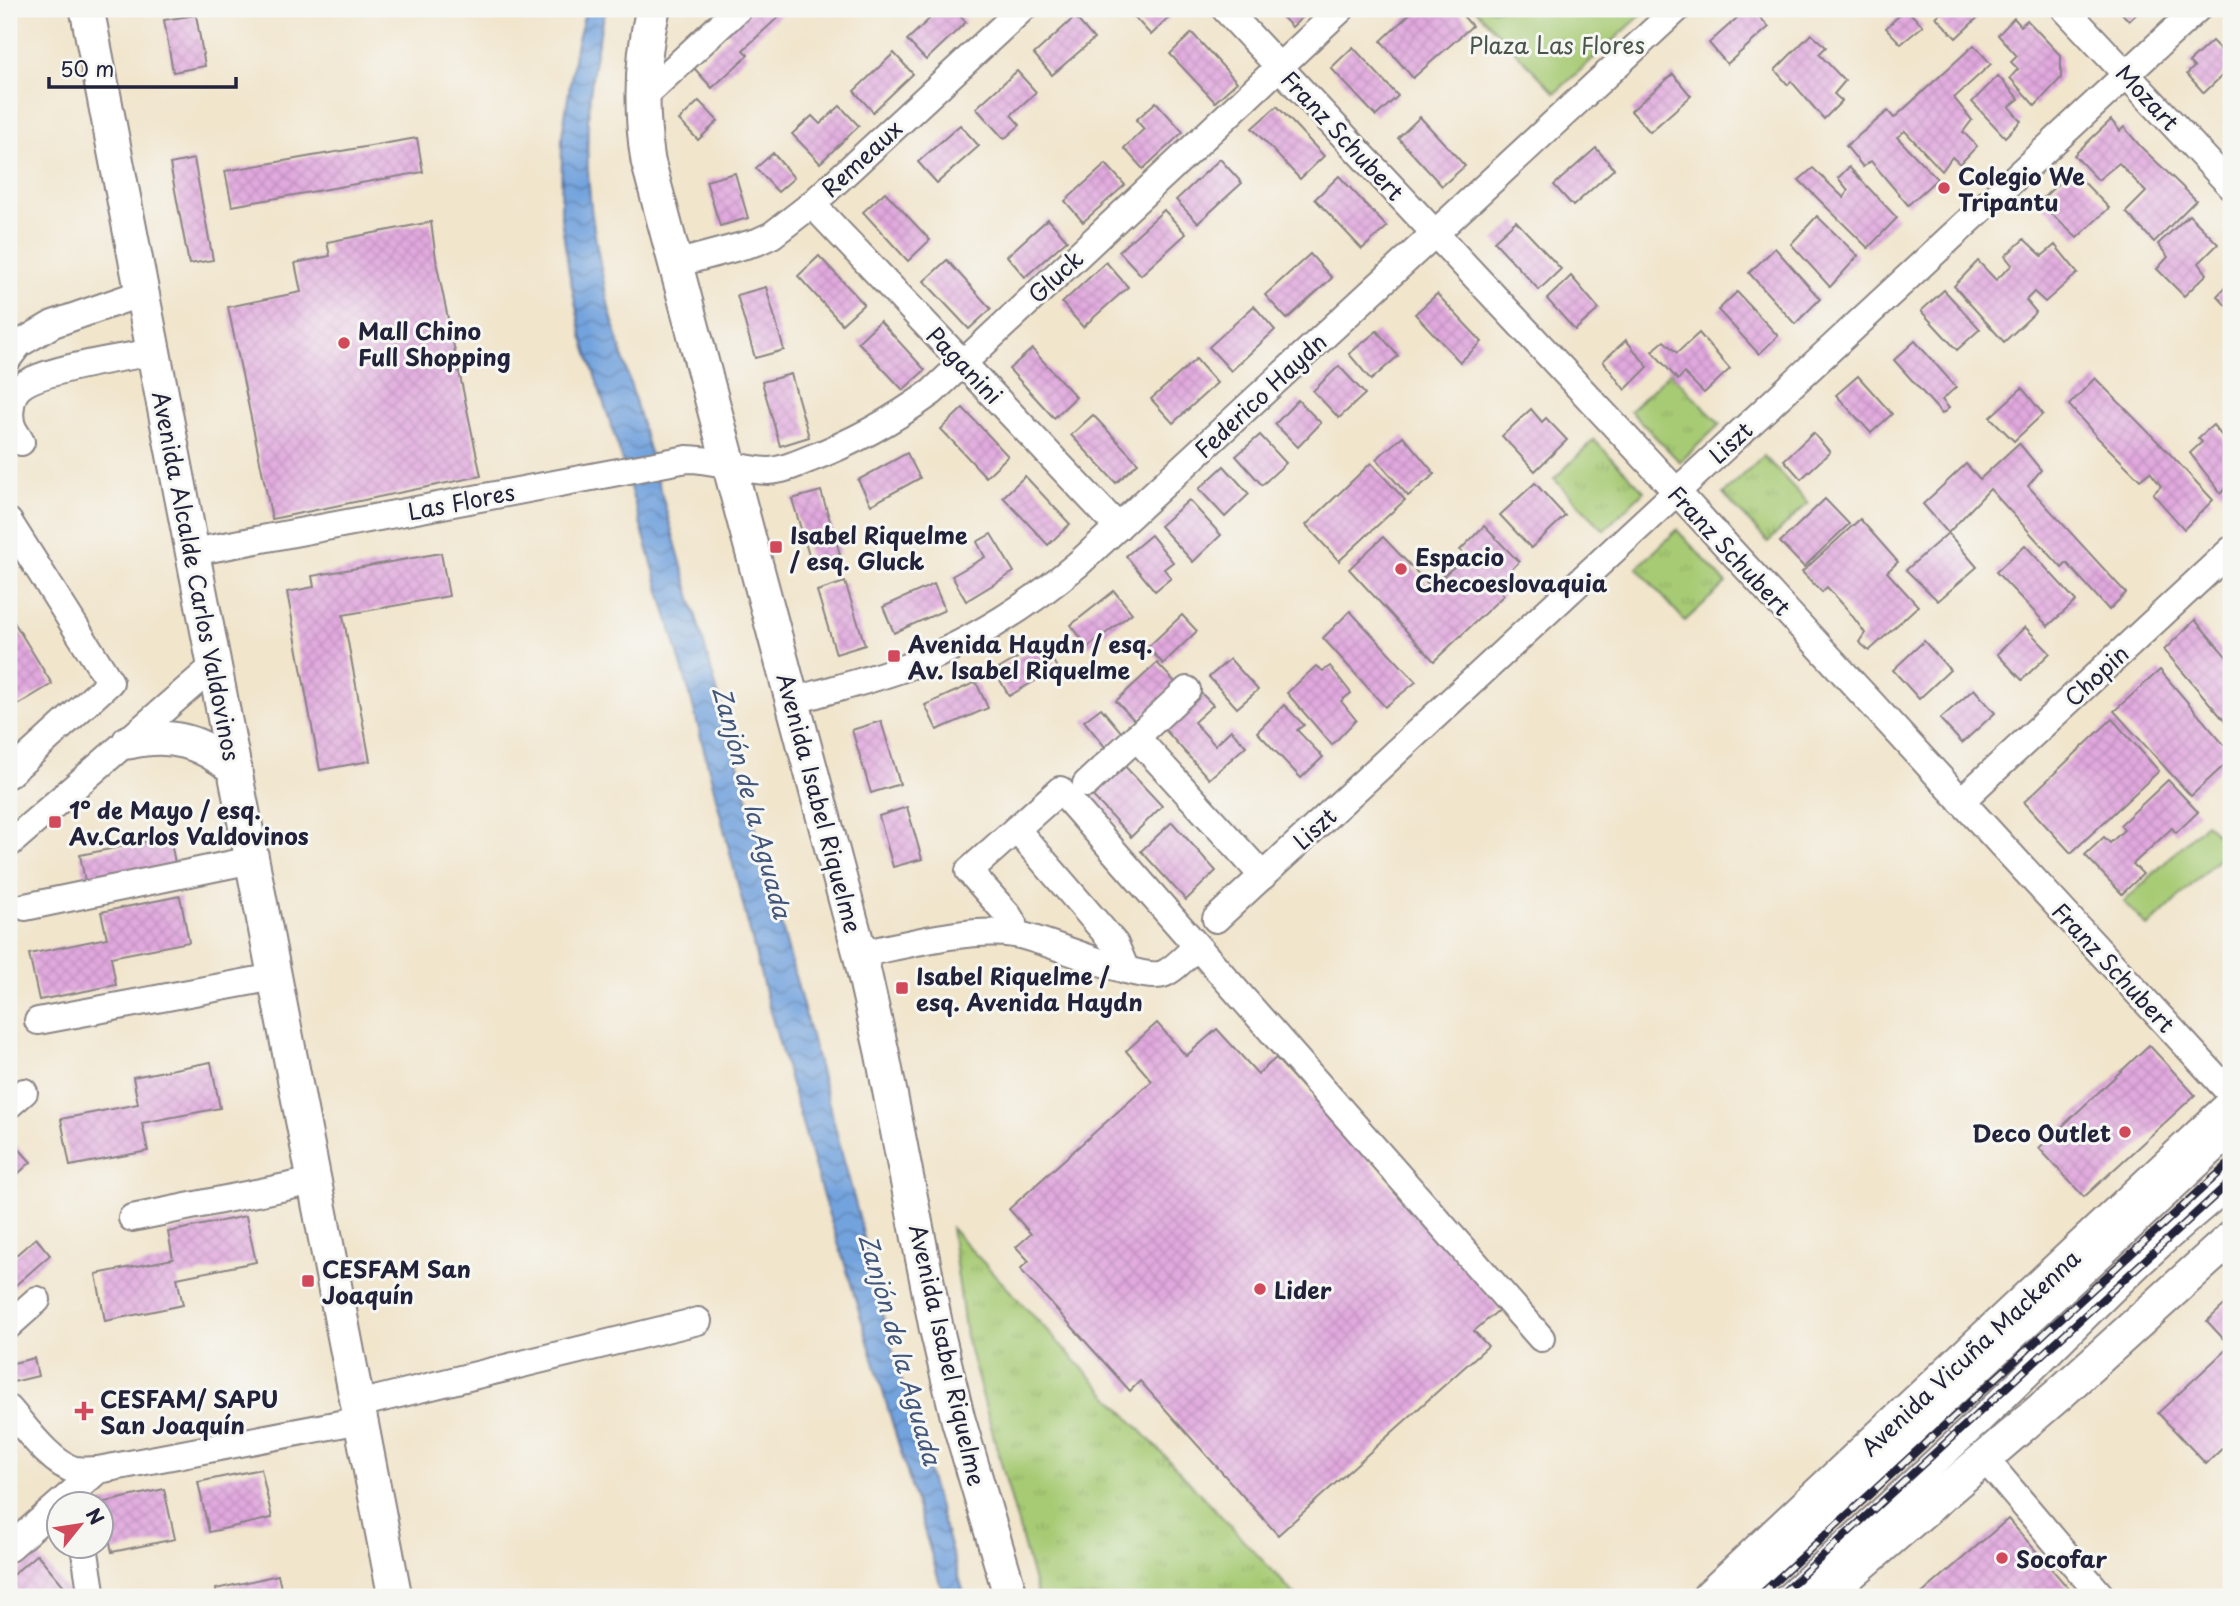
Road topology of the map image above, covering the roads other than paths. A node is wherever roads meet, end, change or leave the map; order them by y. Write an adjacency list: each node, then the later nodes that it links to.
1 (87, 9): 17 (main road, Avenida Alcalde Carlos Valdovinos)
2 (653, 9): 12 (main road, Avenida Isabel Riquelme)
3 (738, 9): 12 (street)
4 (1022, 9): 14 (street, Remeaux)
5 (1225, 9): 10 (street, Franz Schubert)
6 (1341, 9): 10 (street, Gluck)
7 (1676, 9): 15 (street, Federico Haydn)
8 (2065, 9): 11 (street, Mozart)
9 (2197, 9): 11 (street, Liszt)
10 (1279, 66): 15 (street, Franz Schubert); 20 (street, Gluck)
11 (2126, 74): 13 (street, Mozart); 23 (street, Liszt)
12 (642, 98): 16 (main road, Avenida Isabel Riquelme)
13 (2231, 186)
14 (812, 204): 16 (street, Remeaux); 20 (street, Paganini)
15 (1434, 232): 23 (street, Franz Schubert); 25 (street, Federico Haydn)
16 (675, 264): 22 (main road, Avenida Isabel Riquelme)
17 (142, 293): 18 (main road, Avenida Alcalde Carlos Valdovinos); 19 (street)
18 (154, 352): 21 (street); 27 (main road, Avenida Alcalde Carlos Valdovinos)
19 (9, 357)
20 (963, 363): 22 (street, Gluck); 25 (street, Paganini)
21 (21, 442)
22 (729, 466): 27 (street, Las Flores); 30 (main road, Avenida Isabel Riquelme)
23 (1677, 492): 36 (street, Franz Schubert); 40 (street, Liszt)
24 (9, 522): 34 (street)
25 (1118, 527): 30 (street, Federico Haydn)
26 (2231, 550): 36 (street, Chopin)
27 (193, 552): 28 (main road, Avenida Alcalde Carlos Valdovinos)
28 (215, 665): 32 (street); 33 (main road, Avenida Alcalde Carlos Valdovinos)
29 (1186, 690): 31 (street)
30 (793, 701): 45 (main road, Avenida Isabel Riquelme)
31 (1136, 737): 35 (street); 40 (street)
32 (130, 741): 33 (main road); 38 (street)
33 (235, 769): 39 (main road, Avenida Alcalde Carlos Valdovinos)
34 (9, 774)
35 (1086, 784)
36 (1961, 801): 49 (street, Franz Schubert)
37 (1016, 830): 43 (street); 44 (street); 46 (street)
38 (9, 845)
39 (252, 860): 41 (street); 47 (main road, Avenida Alcalde Carlos Valdovinos)
40 (1263, 876): 42 (street, Liszt)
41 (25, 907)
42 (1216, 919)
43 (1014, 934): 45 (street); 46 (street)
44 (1196, 947): 46 (street); 59 (street)
45 (860, 954): 68 (main road, Avenida Isabel Riquelme)
46 (1126, 970)
47 (275, 977): 48 (street); 52 (main road, Avenida Alcalde Carlos Valdovinos)
48 (38, 1021)
49 (2231, 1094)
50 (2231, 1106): 69 (main road, Avenida Vicuña Mackenna)
51 (2231, 1133): 70 (street)
52 (314, 1181): 54 (street); 61 (main road, Avenida Alcalde Carlos Valdovinos)
53 (2231, 1184): 71 (street)
54 (132, 1218)
55 (2231, 1238): 62 (main road)
56 (37, 1300): 58 (street)
57 (698, 1321): 61 (street)
58 (9, 1325)
59 (1541, 1338)
60 (9, 1409): 63 (street)
61 (359, 1412): 63 (street); 67 (main road, Avenida Alcalde Carlos Valdovinos)
62 (1984, 1459): 72 (main road); 73 (street)
63 (98, 1470): 64 (street)
64 (9, 1548)
65 (86, 1560): 66 (street)
66 (92, 1597)
67 (395, 1597)
68 (1011, 1597)
69 (1709, 1597)
70 (1736, 1597)
71 (1788, 1597)
72 (1823, 1597)
73 (2102, 1597)

